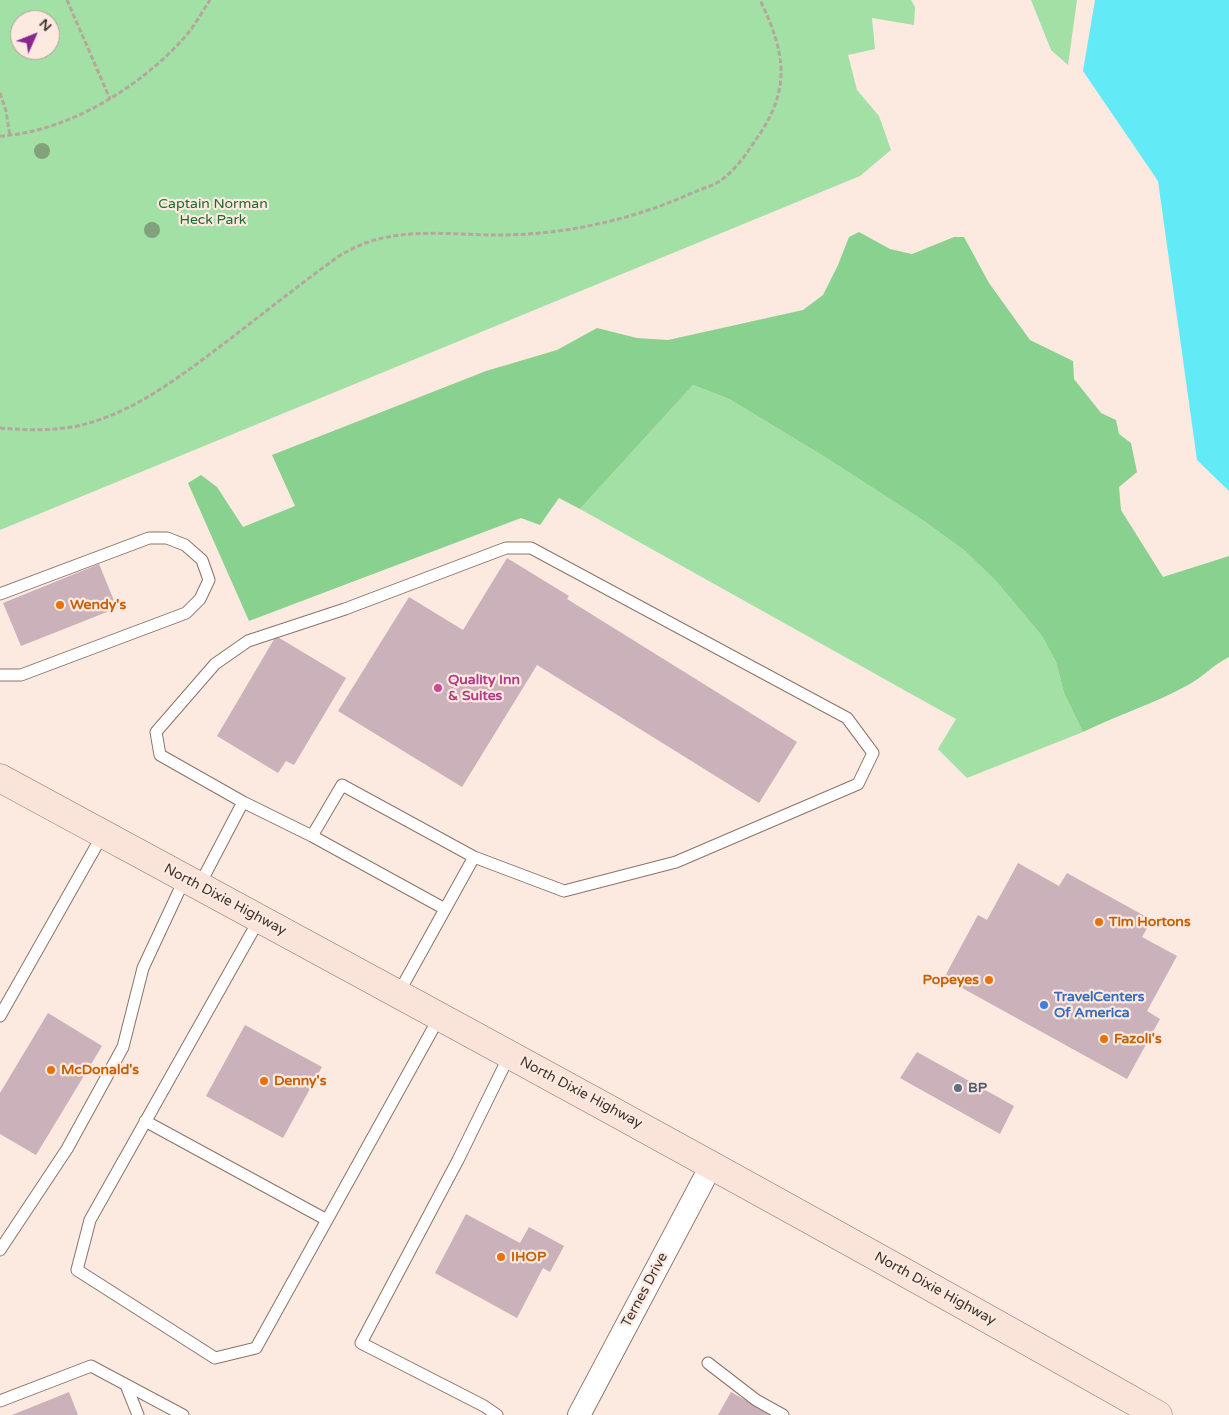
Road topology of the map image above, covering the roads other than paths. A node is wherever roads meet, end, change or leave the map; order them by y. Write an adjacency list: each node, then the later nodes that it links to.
1 (0, 594): 2 (lane)
2 (0, 675)
3 (0, 778): 5 (main road, North Dixie Highway)
4 (242, 802): 6 (lane); 7 (lane); 8 (lane)
5 (103, 834): 8 (main road, North Dixie Highway); 12 (lane)
6 (312, 836): 7 (lane); 9 (lane)
7 (474, 857): 9 (lane)
8 (192, 882): 10 (main road, North Dixie Highway); 18 (lane)
9 (444, 909): 11 (lane)
10 (260, 918): 11 (main road, North Dixie Highway); 15 (lane)
11 (398, 994): 13 (main road, North Dixie Highway)
12 (0, 1016)
13 (440, 1016): 14 (main road, North Dixie Highway); 17 (lane)
14 (510, 1054): 16 (main road, North Dixie Highway); 24 (lane)
15 (145, 1121): 17 (lane); 17 (lane)
16 (712, 1164): 25 (street, Ternes Drive); 27 (main road, North Dixie Highway)
17 (327, 1220)
18 (0, 1250)
19 (708, 1363): 26 (lane)
20 (126, 1385): 21 (lane); 22 (lane); 23 (lane)
21 (0, 1401)
22 (138, 1415)
23 (183, 1415)
24 (497, 1415)
25 (579, 1415)
26 (783, 1415)
27 (1158, 1415)

